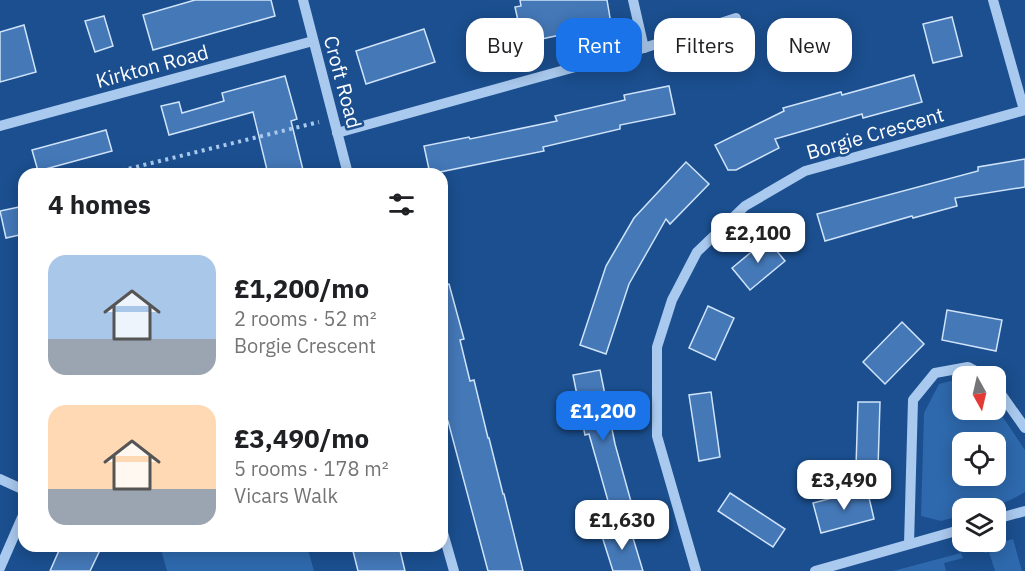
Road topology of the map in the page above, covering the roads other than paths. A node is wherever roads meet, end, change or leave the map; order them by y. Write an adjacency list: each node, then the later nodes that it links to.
1 (303, 0): 4 (street, Croft Road)
2 (633, 0): 6 (street)
3 (993, 0): 7 (street)
4 (313, 41): 8 (street, Kirkton Road); 9 (street, Croft Road)
5 (654, 45): 6 (street)
6 (645, 48): 9 (street)
7 (1024, 110): 24 (street, Borgie Crescent)
8 (0, 126)
9 (337, 133): 10 (street, Croft Road)
10 (346, 168)
11 (952, 370): 20 (street)
12 (1006, 401): 13 (street)
13 (1025, 428)
14 (0, 479): 15 (street)
15 (18, 487)
16 (1025, 511): 17 (street)
17 (1006, 516)
18 (18, 527): 22 (street)
19 (952, 532): 20 (street)
20 (909, 544): 25 (street)
21 (448, 550): 23 (street)
22 (0, 568)
23 (454, 571)
24 (696, 571)
25 (815, 571)

